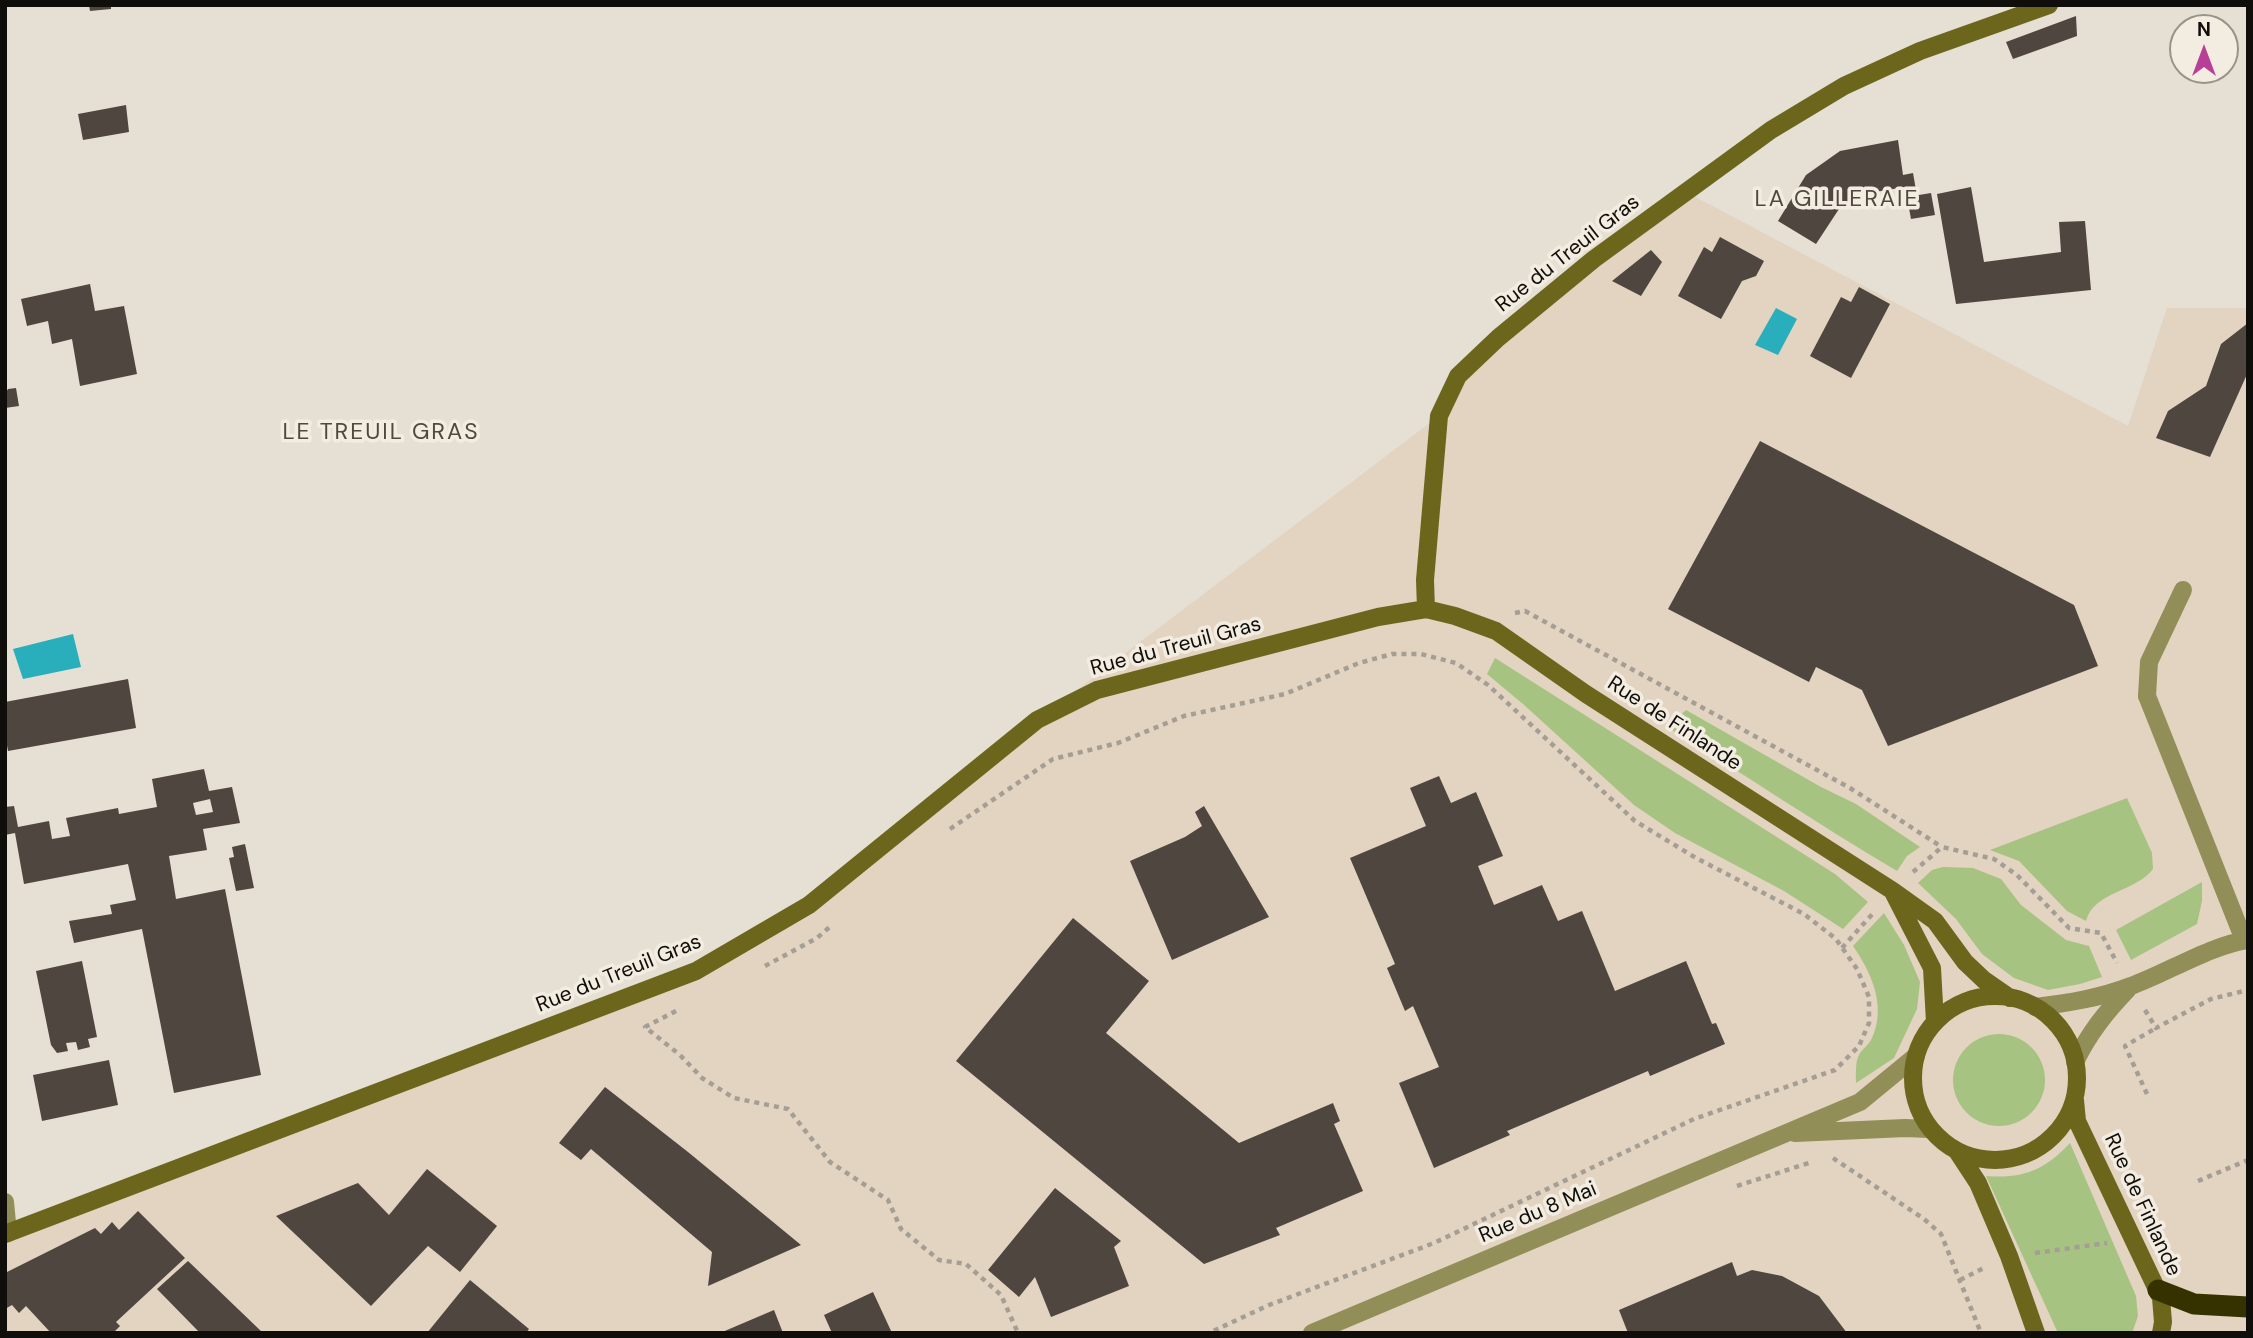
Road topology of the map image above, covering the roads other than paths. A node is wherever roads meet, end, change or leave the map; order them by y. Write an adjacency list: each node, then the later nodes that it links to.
1 (2049, 5): 3 (street, Rue du Treuil Gras)
2 (2183, 590): 5 (street)
3 (1426, 609): 4 (street, Rue de Finlande); 17 (street, Rue du Treuil Gras)
4 (1893, 891): 7 (street, Rue de Finlande); 9 (street)
5 (2246, 940): 6 (street)
6 (2130, 987): 8 (street); 11 (street)
7 (2011, 998): 8 (street); 9 (street)
8 (2035, 1007): 11 (street)
9 (1935, 1022): 10 (street)
10 (1916, 1056): 13 (street); 14 (street, Rue du 8 Mai)
11 (2075, 1062): 12 (street)
12 (2075, 1097): 15 (street); 18 (street, Rue de Finlande)
13 (1930, 1129): 14 (street); 15 (street)
14 (1781, 1134): 20 (street, Rue du 8 Mai)
15 (1957, 1151): 21 (street)
16 (5, 1202): 17 (street)
17 (7, 1233)
18 (2158, 1290): 19 (highway); 22 (street, Rue de Finlande)
19 (2248, 1307)
20 (1312, 1333)
21 (2036, 1333)
22 (2161, 1333)

